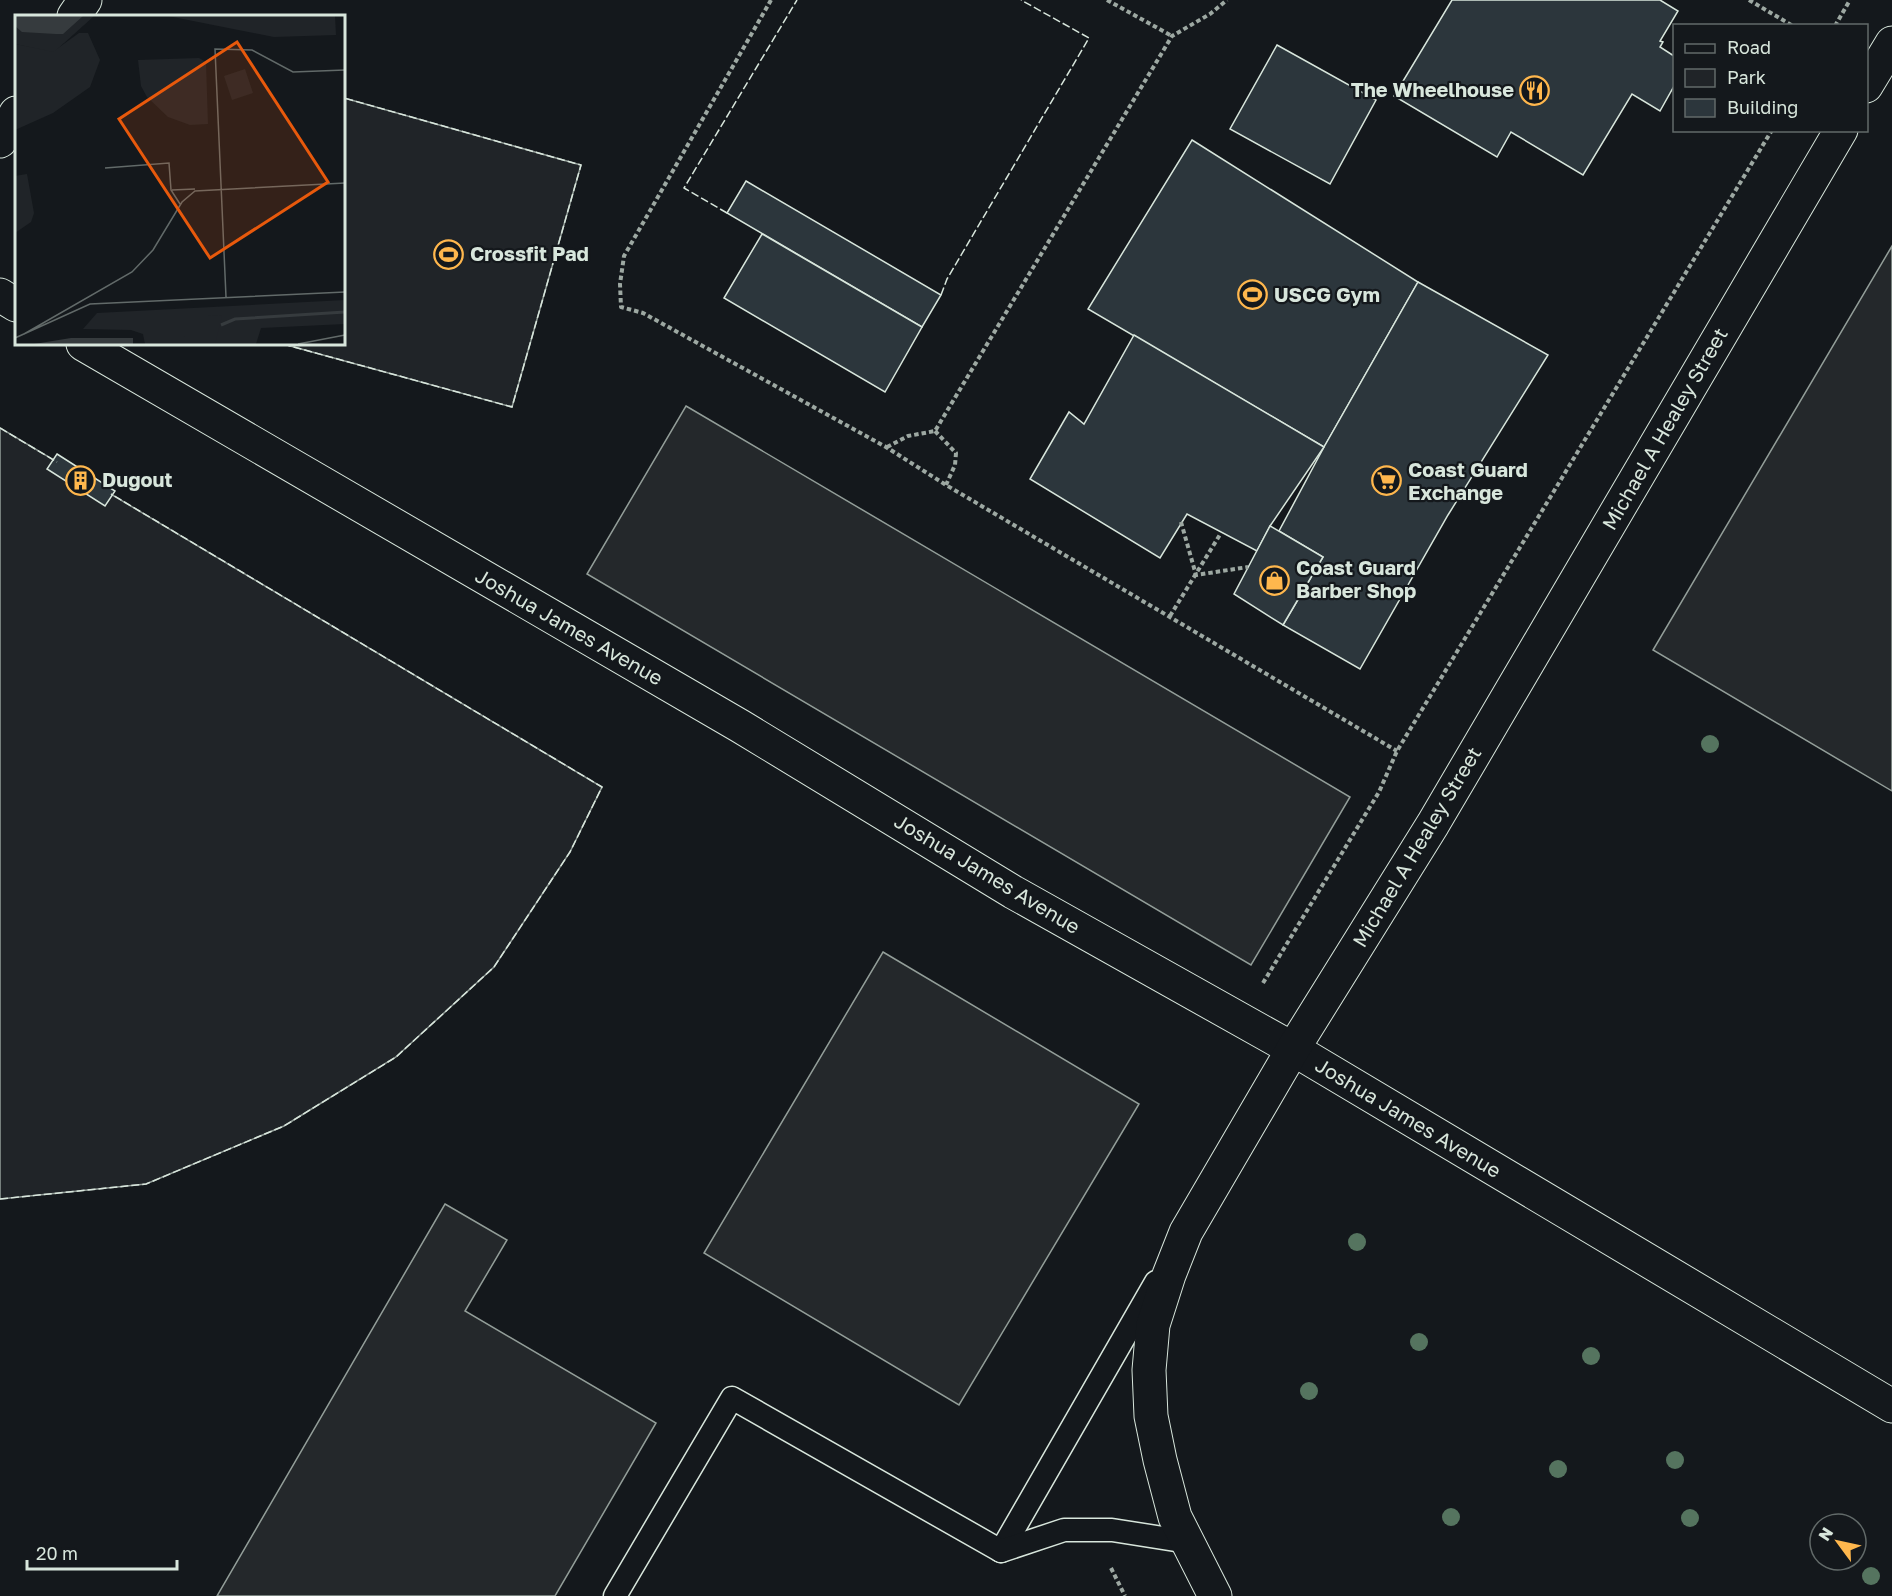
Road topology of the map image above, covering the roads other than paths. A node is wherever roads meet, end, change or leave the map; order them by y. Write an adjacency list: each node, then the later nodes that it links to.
1 (85, 0): 2 (street)
2 (75, 15)
3 (1892, 43): 4 (street)
4 (1868, 83)
5 (15, 115): 7 (street)
6 (1839, 132): 11 (street, Michael A Healey Street)
7 (0, 141)
8 (0, 295): 9 (street)
9 (15, 304)
10 (85, 345): 11 (street, Joshua James Avenue)
11 (1293, 1049): 12 (street, Michael A Healey Street); 13 (street, Joshua James Avenue)
12 (1185, 1232): 14 (street, Michael A Healey Street); 15 (lane)
13 (1892, 1406)
14 (1188, 1542): 15 (lane); 17 (street, Michael A Healey Street)
15 (1000, 1551): 16 (lane)
16 (615, 1596)
17 (1215, 1596)

